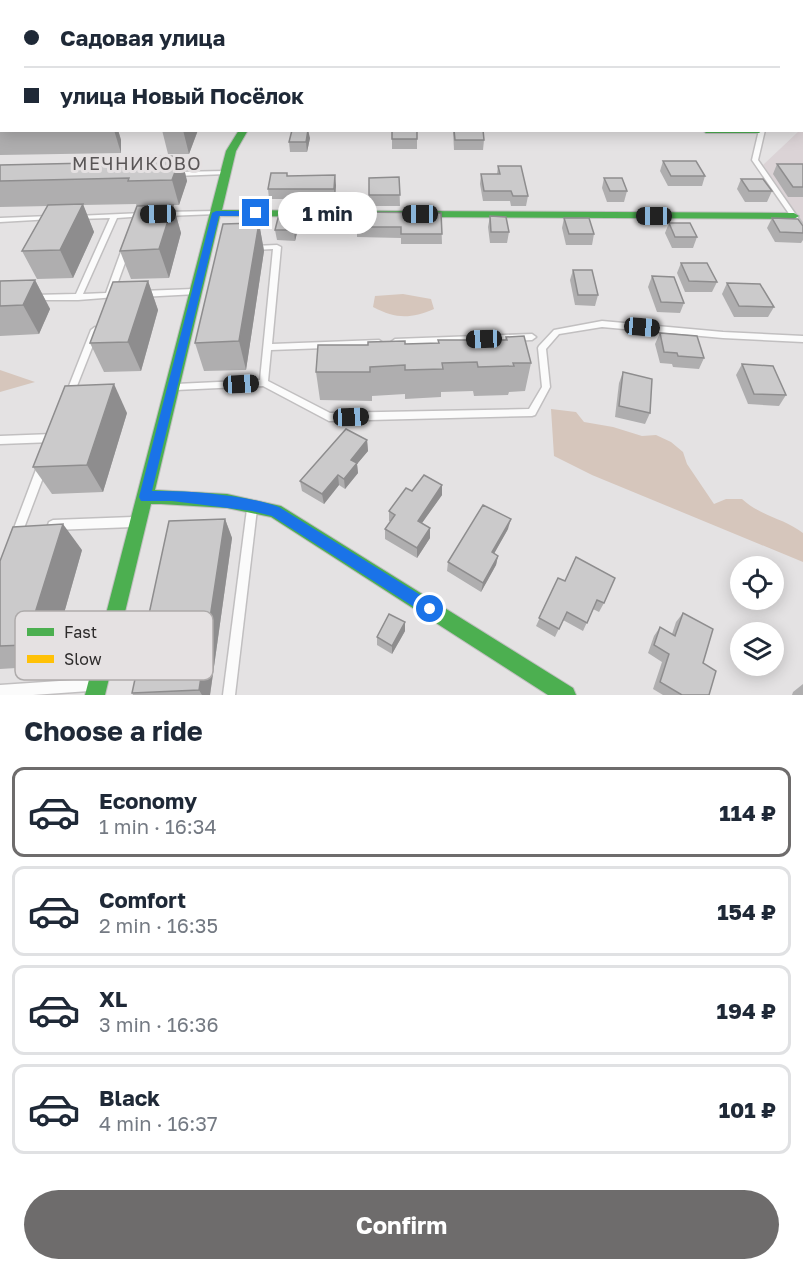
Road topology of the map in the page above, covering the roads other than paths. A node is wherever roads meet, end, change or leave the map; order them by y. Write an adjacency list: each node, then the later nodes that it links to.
1 (243, 132): 3 (street)
2 (760, 132): 8 (lane)
3 (226, 173): 4 (lane); 5 (street)
4 (166, 174)
5 (216, 213): 6 (lane); 8 (street); 16 (street)
6 (140, 215): 7 (lane); 12 (lane)
7 (114, 216): 9 (lane); 20 (lane)
8 (794, 216): 13 (lane)
9 (68, 217)
10 (57, 218): 11 (lane)
11 (0, 220)
12 (136, 225)
13 (803, 230)
14 (132, 235): 18 (lane)
15 (247, 248): 26 (lane)
16 (196, 292): 17 (lane); 28 (street)
17 (130, 294)
18 (108, 295): 19 (lane); 20 (lane); 22 (lane)
19 (119, 295)
20 (78, 297): 21 (lane)
21 (22, 299)
22 (104, 306)
23 (100, 317): 29 (lane)
24 (532, 337): 26 (lane)
25 (803, 339): 27 (lane)
26 (268, 347): 27 (lane)
27 (264, 383): 28 (lane)
28 (172, 387): 35 (street)
29 (66, 405)
30 (57, 427): 31 (lane)
31 (53, 438): 32 (lane); 33 (lane)
32 (0, 440)
33 (49, 449)
34 (44, 460): 38 (lane)
35 (145, 497): 36 (street); 37 (street)
36 (252, 505): 43 (lane); 44 (street)
37 (139, 522): 38 (lane); 40 (street)
38 (31, 527): 39 (lane)
39 (12, 548)
40 (117, 611)
41 (97, 690): 42 (lane)
42 (0, 691)
43 (229, 695)
44 (566, 695)

